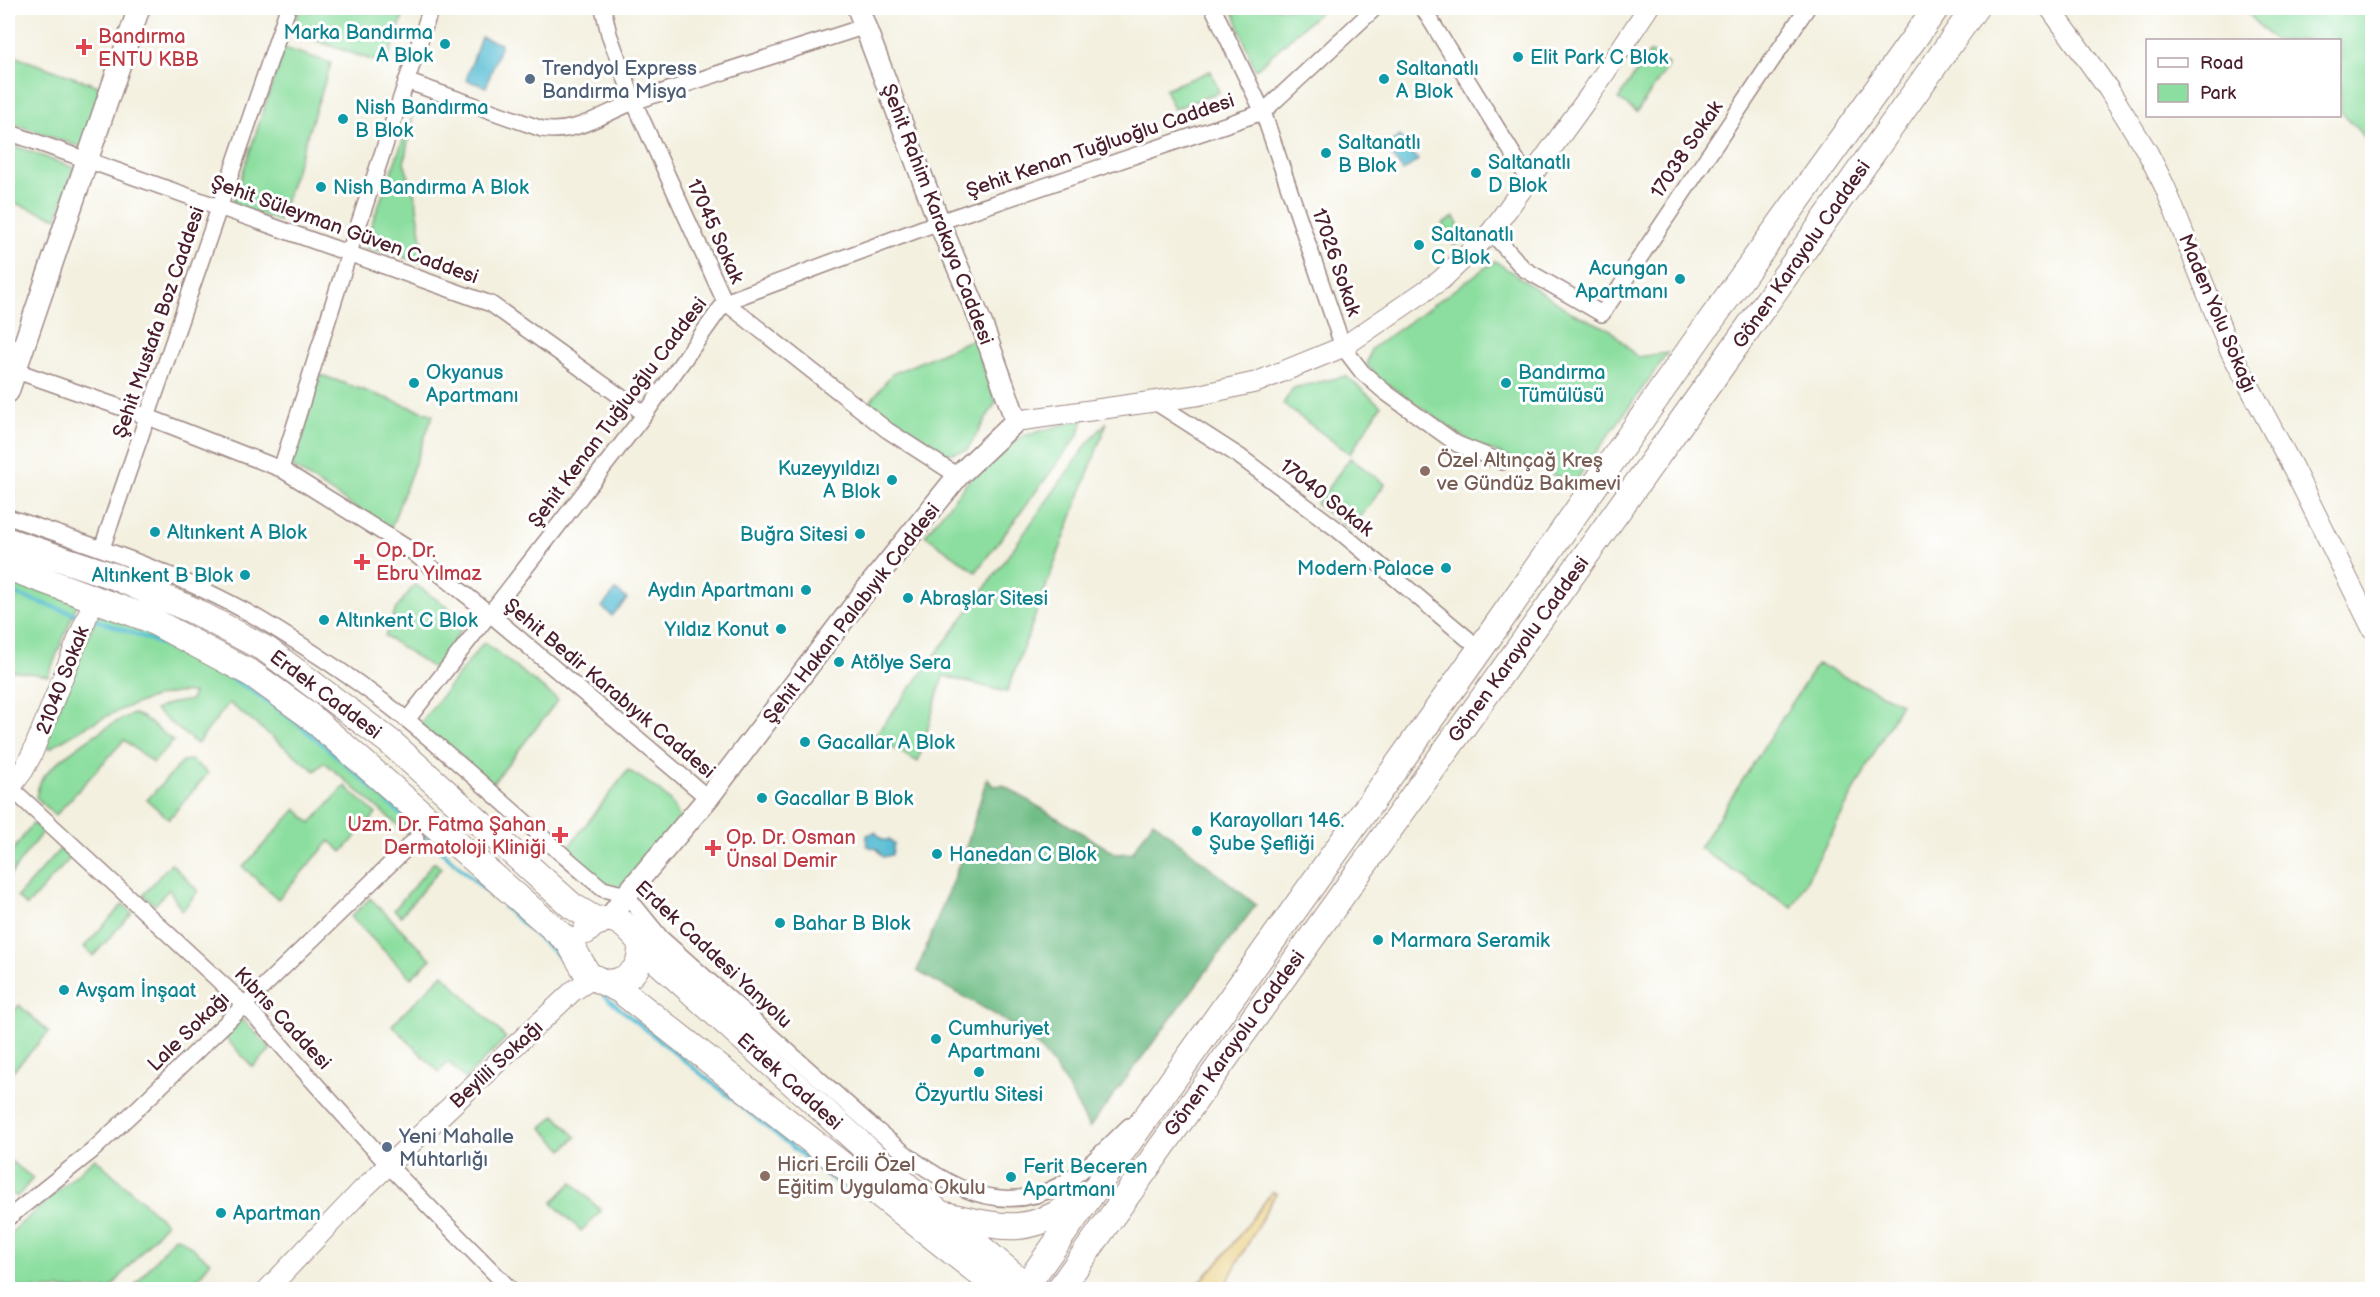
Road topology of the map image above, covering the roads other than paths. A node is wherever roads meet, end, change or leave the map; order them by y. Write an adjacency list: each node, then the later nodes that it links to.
1 (139, 8): 19 (main road)
2 (288, 8): 21 (street, Şehit Mustafa Boz Caddesi)
3 (431, 8): 15 (street)
4 (603, 8): 16 (street, 17045 Sokak)
5 (1213, 8): 17 (street, 17026 Sokak)
6 (1375, 8): 17 (street, Şehit Kenan Tuğluoğlu Caddesi)
7 (1423, 8): 20 (street)
8 (1648, 8): 20 (street)
9 (1807, 8): 23 (street, 17038 Sokak)
10 (1918, 8): 33 (highway)
11 (1936, 8): 33 (highway, Gönen Karayolu Caddesi)
12 (1975, 8): 63 (highway, Gönen Karayolu Caddesi)
13 (2050, 8): 43 (street, Maden Yolu Sokağı)
14 (862, 17): 16 (street); 22 (main road, Şehit Rahim Karakaya Caddesi)
15 (406, 81): 16 (street); 24 (street)
16 (634, 102): 25 (street, 17045 Sokak)
17 (1263, 112): 22 (street, Şehit Kenan Tuğluoğlu Caddesi); 26 (street, 17026 Sokak)
18 (8, 132): 19 (street, Şehit Süleyman Güven Caddesi)
19 (86, 160): 21 (street, Şehit Süleyman Güven Caddesi); 27 (main road)
20 (1529, 180): 23 (street)
21 (220, 207): 24 (street, Şehit Süleyman Güven Caddesi); 31 (street, Şehit Mustafa Boz Caddesi)
22 (939, 222): 25 (street, Şehit Kenan Tuğluoğlu Caddesi); 32 (main road, Şehit Rahim Karakaya Caddesi)
23 (1491, 232): 26 (street)
24 (349, 253): 30 (street, Şehit Süleyman Güven Caddesi); 35 (street)
25 (725, 302): 30 (street, Şehit Kenan Tuğluoğlu Caddesi); 36 (street, 17045 Sokak)
26 (1343, 347): 29 (street); 34 (street, 17026 Sokak)
27 (11, 369): 28 (main road); 31 (street, Şehit Bedir Karabıyık Caddesi)
28 (8, 392)
29 (1152, 400): 32 (street); 44 (street, 17040 Sokak)
30 (645, 414): 42 (street, Şehit Kenan Tuğluoğlu Caddesi)
31 (148, 417): 35 (street, Şehit Bedir Karabıyık Caddesi); 39 (street, Şehit Mustafa Boz Caddesi)
32 (1016, 421): 36 (main road, Şehit Hakan Palabıyık Caddesi)
33 (1633, 432): 52 (highway, Gönen Karayolu Caddesi)
34 (1502, 462)
35 (281, 469): 42 (street, Şehit Bedir Karabıyık Caddesi)
36 (958, 477): 47 (main road, Şehit Hakan Palabıyık Caddesi)
37 (8, 517): 39 (street, Erdek Caddesi Yanyolu)
38 (8, 541): 49 (highway, Erdek Caddesi)
39 (102, 548): 45 (street, Erdek Caddesi Yanyolu)
40 (8, 567): 41 (highway, Erdek Caddesi)
41 (94, 597): 46 (street, 21040 Sokak); 50 (highway, Erdek Caddesi)
42 (490, 614): 45 (street, Şehit Kenan Tuğluoğlu Caddesi); 47 (street, Şehit Bedir Karabıyık Caddesi)
43 (2373, 628)
44 (1468, 639)
45 (407, 720): 49 (street, Erdek Caddesi Yanyolu)
46 (9, 790): 51 (street, Kıbrıs Caddesi)
47 (708, 798): 49 (main road, Şehit Hakan Palabıyık Caddesi)
48 (416, 839): 51 (street, Lale Sokağı)
49 (620, 917): 50 (highway); 50 (highway); 52 (street, Erdek Caddesi Yanyolu); 57 (highway, Erdek Caddesi)
50 (587, 975): 54 (street, Beylili Sokağı); 57 (highway, Erdek Caddesi)
51 (245, 1005): 54 (street, Kıbrıs Caddesi); 56 (street, Lale Sokağı)
52 (1164, 1093): 53 (highway, Gönen Karayolu Caddesi)
53 (1127, 1146): 55 (highway, Gönen Karayolu Caddesi); 58 (street)
54 (388, 1165): 59 (street, Beylili Sokağı); 60 (street, Kıbrıs Caddesi)
55 (1104, 1176): 57 (highway); 58 (highway, Gönen Karayolu Caddesi)
56 (8, 1218)
57 (934, 1223): 58 (highway, Erdek Caddesi); 61 (highway); 62 (highway, Erdek Caddesi)
58 (1030, 1288)
59 (267, 1290)
60 (511, 1290)
61 (968, 1290)
62 (1001, 1290)
63 (1059, 1290)

